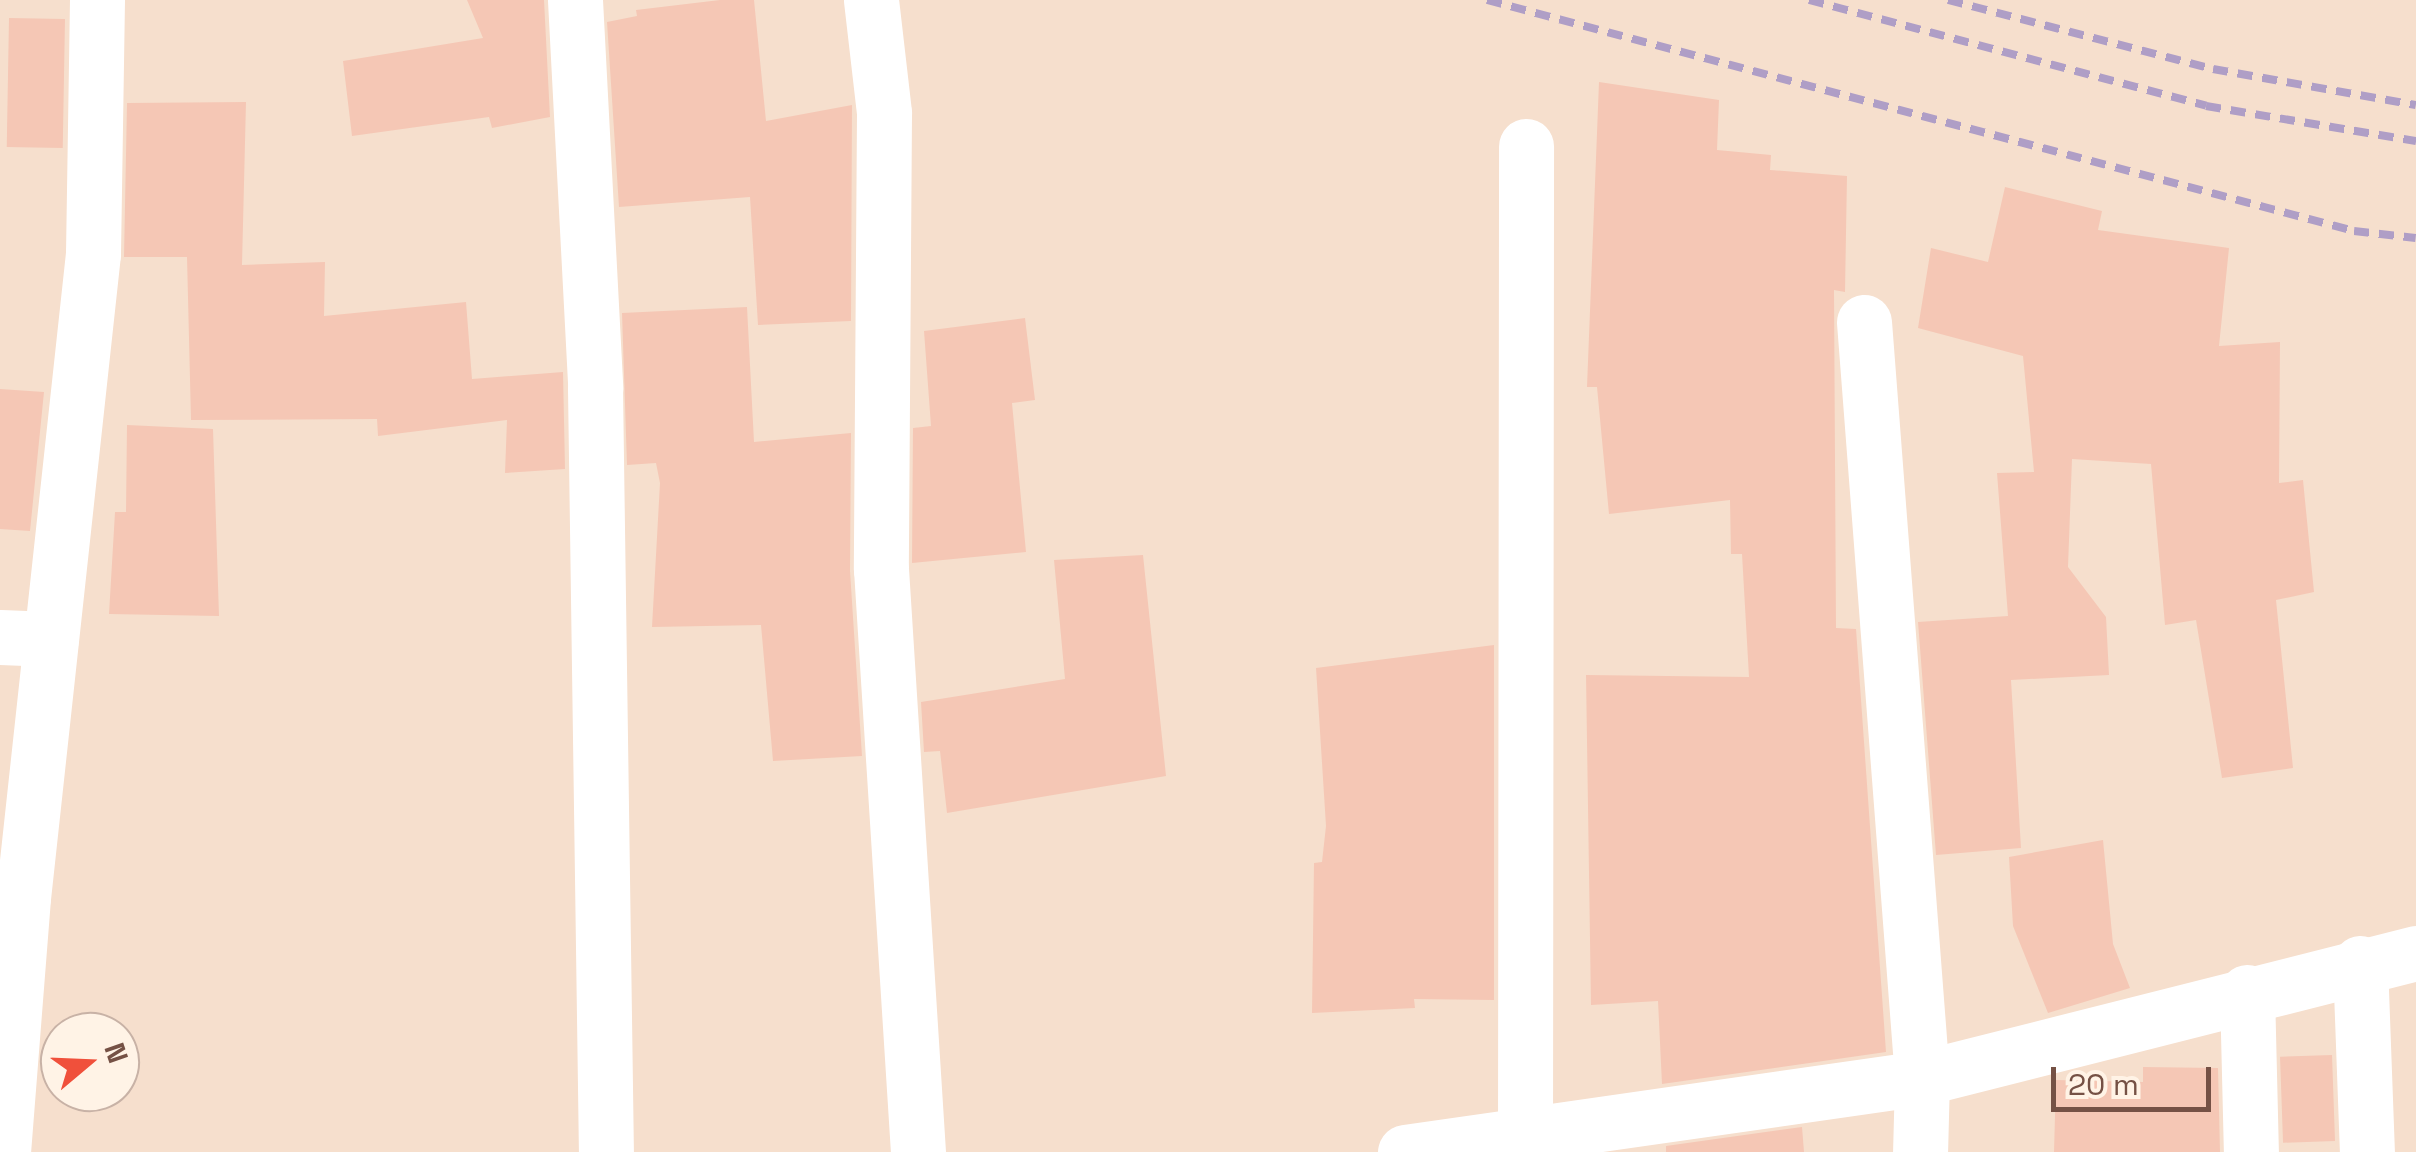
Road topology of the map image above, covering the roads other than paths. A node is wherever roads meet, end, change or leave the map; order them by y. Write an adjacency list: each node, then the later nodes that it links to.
1 (97, 0): 6 (street)
2 (576, 0): 14 (street)
3 (871, 0): 15 (street)
4 (1526, 146): 12 (street)
5 (1864, 322): 11 (street)
6 (26, 638): 7 (street)
7 (12, 897): 13 (street)
8 (2416, 953): 9 (street)
9 (2360, 963): 10 (street); 19 (street)
10 (2247, 992): 11 (street); 18 (street)
11 (1922, 1078): 12 (street); 17 (street)
12 (1525, 1145): 16 (street)
13 (3, 1152)
14 (606, 1152)
15 (918, 1152)
16 (1405, 1152)
17 (1920, 1152)
18 (2251, 1152)
19 (2367, 1152)

